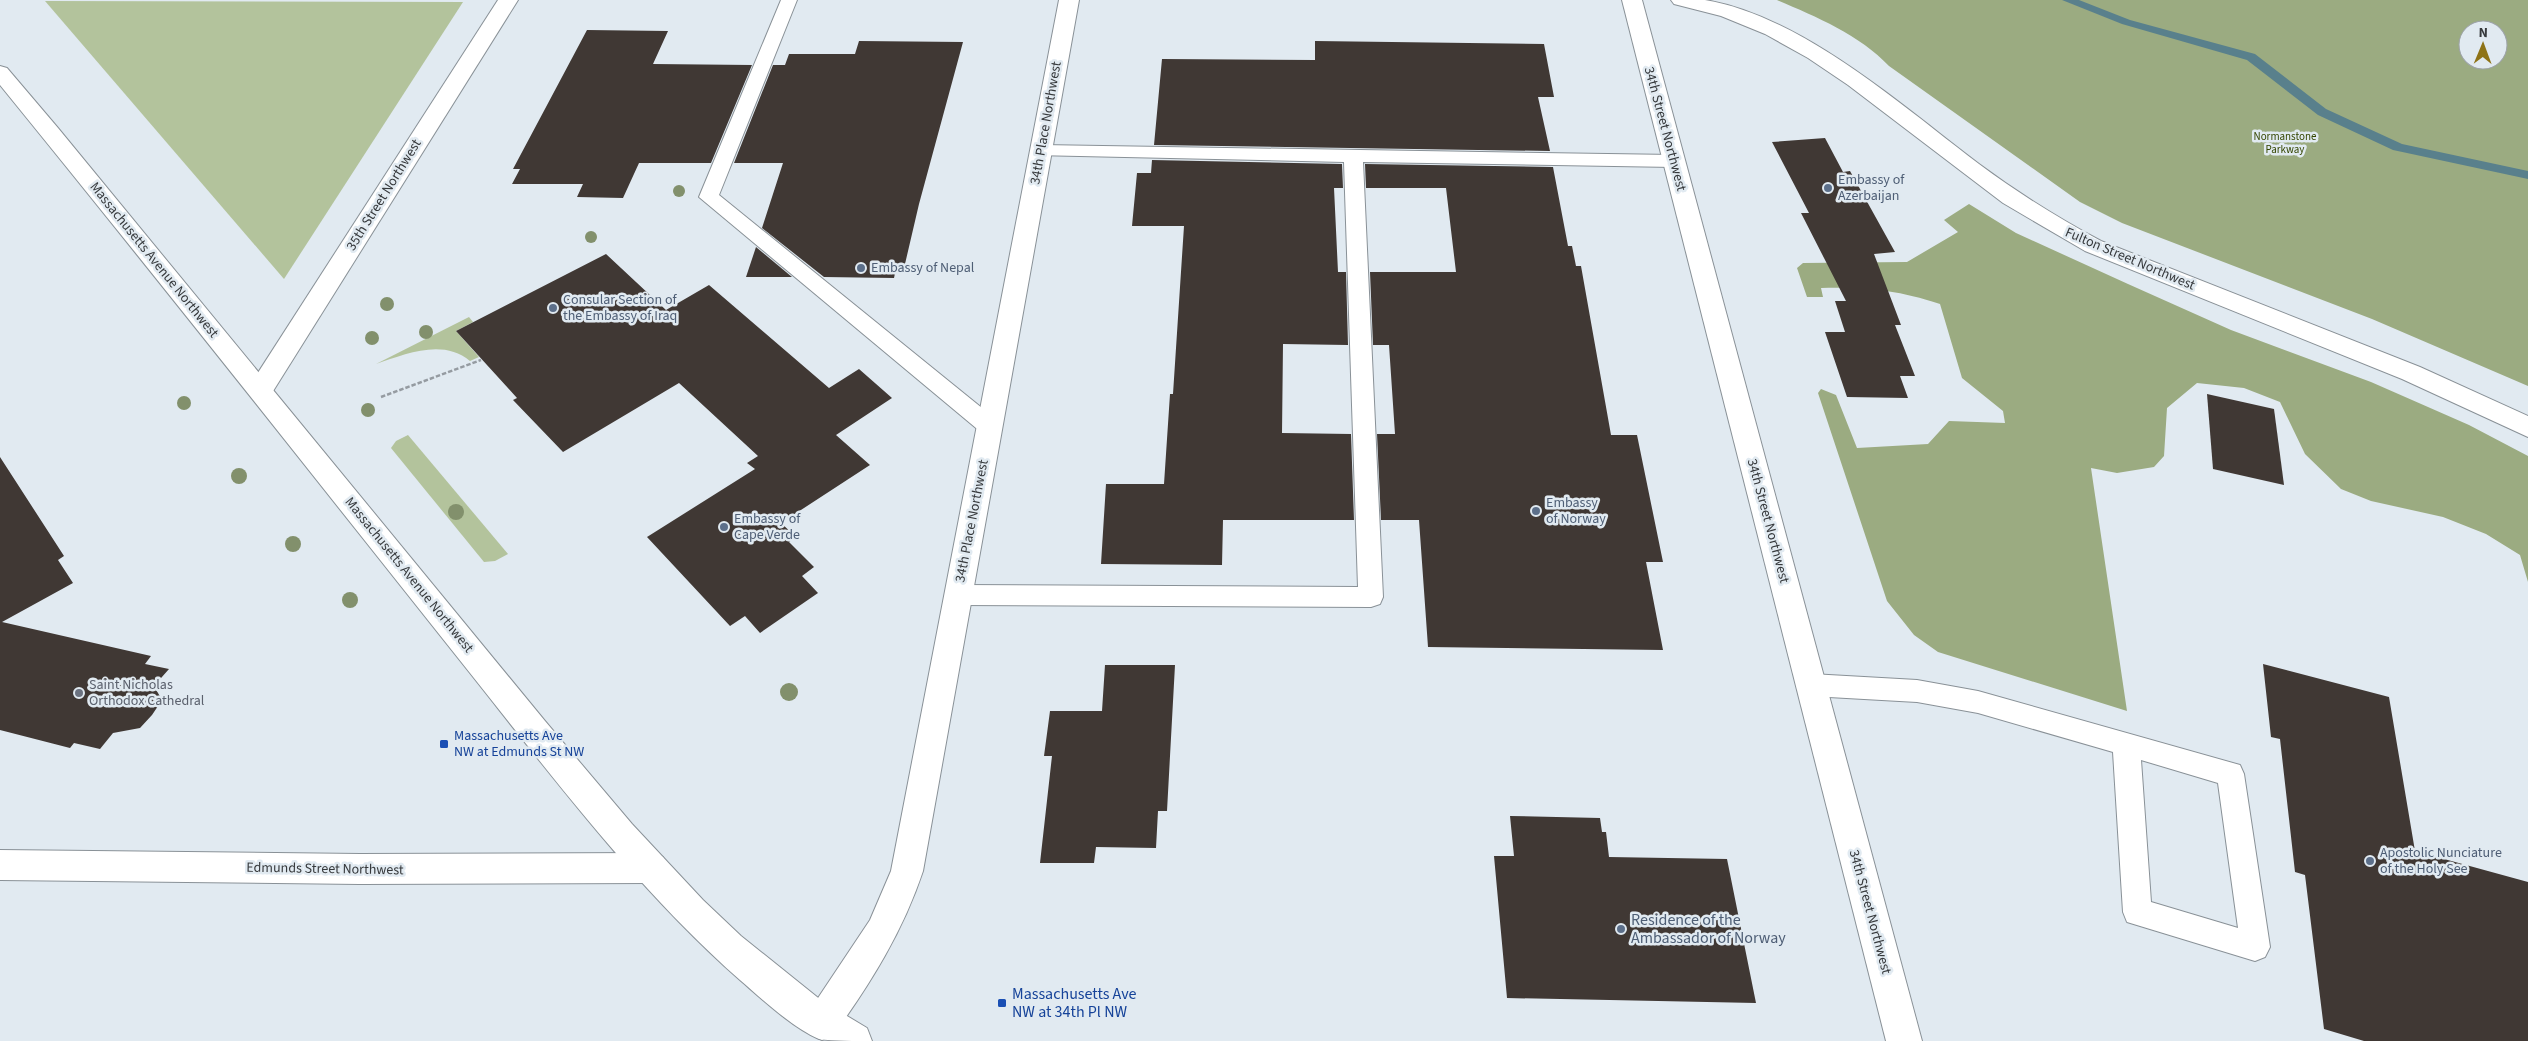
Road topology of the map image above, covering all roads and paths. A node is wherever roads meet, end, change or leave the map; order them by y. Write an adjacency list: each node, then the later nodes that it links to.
1 (508, 0): 11 (street, 35th Street Northwest)
2 (789, 0): 13 (lane)
3 (1069, 0): 7 (street, 34th Place Northwest)
4 (1632, 0): 9 (street, 34th Street Northwest)
5 (1681, 0): 14 (street, Fulton Street Northwest)
6 (0, 72): 11 (street, Massachusetts Avenue Northwest)
7 (1042, 151): 8 (lane); 13 (street, 34th Place Northwest)
8 (1352, 156): 9 (lane); 15 (lane)
9 (1674, 162): 16 (street, 34th Street Northwest)
10 (481, 360): 12 (path)
11 (261, 390): 19 (street, Massachusetts Avenue Northwest)
12 (381, 397)
13 (990, 426): 15 (street, 34th Place Northwest)
14 (2528, 427)
15 (958, 595): 20 (street, 34th Place Northwest)
16 (1810, 685): 17 (lane); 22 (street, 34th Street Northwest)
17 (2126, 744): 17 (lane)
18 (0, 865): 19 (street, Edmunds Street Northwest)
19 (651, 868): 20 (street, Massachusetts Avenue Northwest)
20 (822, 1022): 21 (street, Massachusetts Avenue Northwest)
21 (854, 1041)
22 (1904, 1041)

